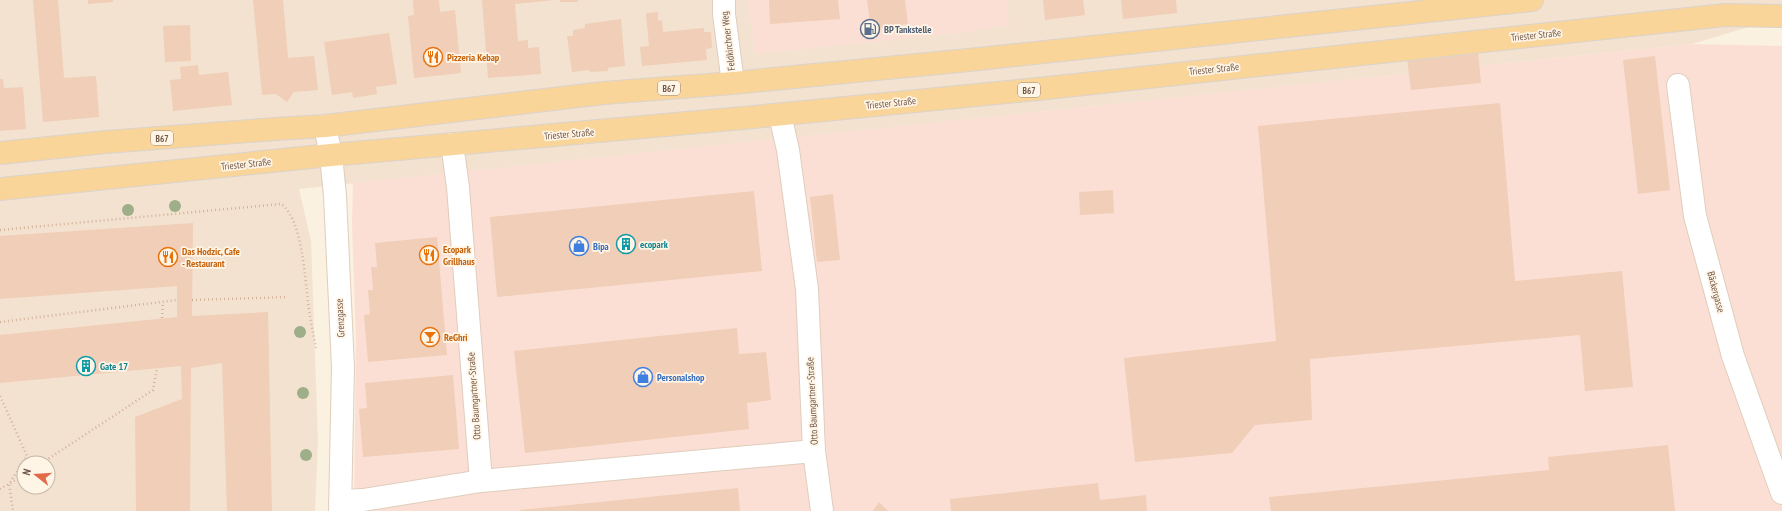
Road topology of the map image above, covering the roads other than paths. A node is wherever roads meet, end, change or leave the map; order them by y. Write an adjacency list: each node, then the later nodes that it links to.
1 (724, 0): 4 (street, Feldkirchner Weg)
2 (1532, 0): 4 (main road, B67)
3 (1782, 16): 6 (main road, Triester Straße / B67)
4 (733, 83): 7 (main road, B67)
5 (1678, 85): 14 (street, Bäckergasse)
6 (780, 114): 8 (main road, Triester Straße / B67); 12 (street, Otto Baumgartner-Straße)
7 (325, 126): 9 (main road, B67); 10 (street, Grenzgasse)
8 (452, 144): 10 (main road, Triester Straße / B67); 13 (street, Otto Baumgartner-Straße)
9 (0, 153)
10 (331, 155): 11 (main road, Triester Straße / B67); 15 (street, Grenzgasse)
11 (0, 189)
12 (814, 451): 13 (street, Otto Baumgartner-Straße); 16 (street)
13 (481, 481): 15 (street, Otto Baumgartner-Straße)
14 (1782, 493)
15 (340, 506)
16 (822, 511)

